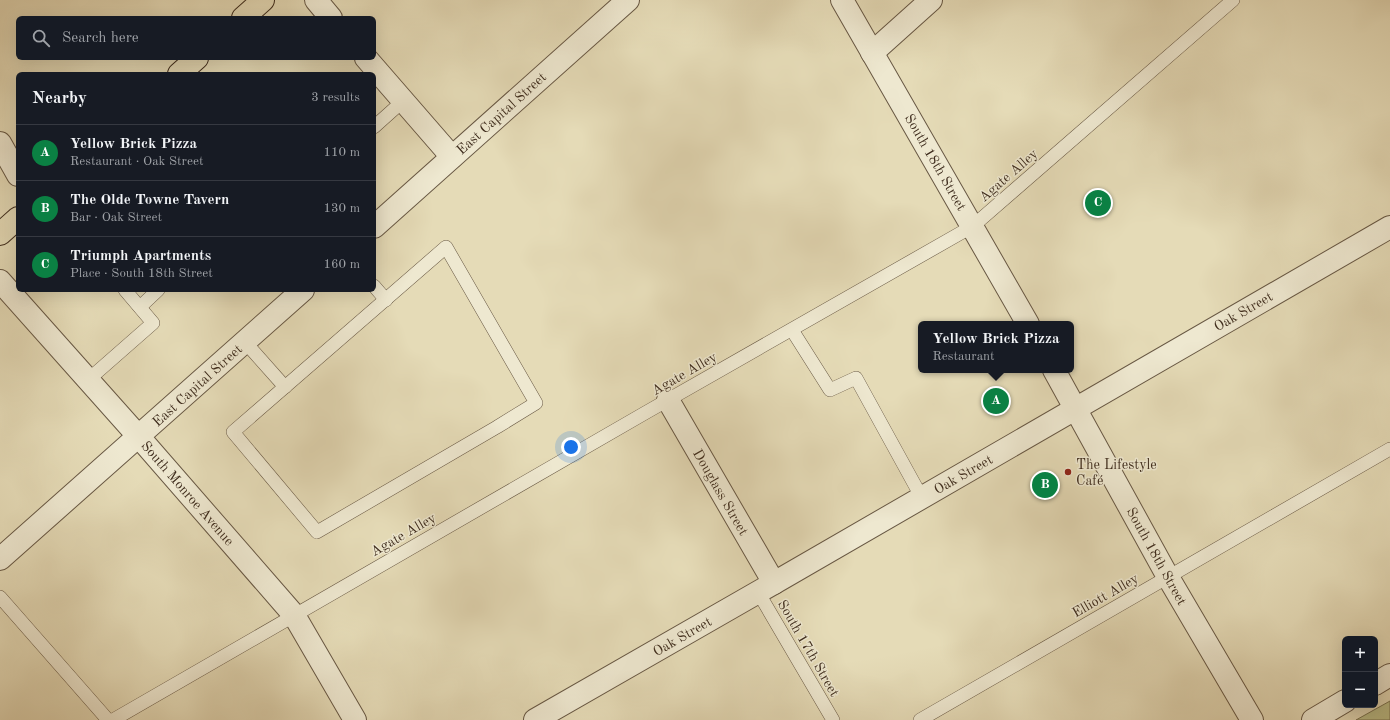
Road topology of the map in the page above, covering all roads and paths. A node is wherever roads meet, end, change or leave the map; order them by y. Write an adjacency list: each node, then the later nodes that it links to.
1 (263, 0): 7 (main road)
2 (316, 0): 8 (street)
3 (628, 0): 16 (street, East Capital Street)
4 (842, 0): 9 (street, South 18th Street)
5 (931, 0): 9 (street)
6 (1233, 0): 20 (lane, Agate Alley)
7 (245, 16)
8 (329, 16)
9 (872, 53): 20 (street, South 18th Street)
10 (195, 60): 12 (main road)
11 (368, 60): 13 (street)
12 (180, 72)
13 (403, 101): 14 (lane); 16 (street)
14 (376, 125)
15 (0, 143): 17 (street)
16 (452, 157): 19 (street, East Capital Street)
17 (16, 171)
18 (16, 220): 22 (main road)
19 (376, 225)
20 (973, 226): 30 (street, South 18th Street); 31 (lane, Agate Alley)
21 (1390, 227): 37 (street, Oak Street)
22 (0, 234)
23 (0, 281): 34 (street, South Monroe Avenue)
24 (376, 288): 28 (lane)
25 (127, 292): 29 (lane)
26 (156, 292): 29 (lane)
27 (301, 292): 32 (street, East Capital Street)
28 (386, 300): 35 (lane); 35 (lane)
29 (140, 307): 34 (lane)
30 (1026, 321)
31 (792, 330): 36 (lane, Agate Alley); 40 (lane)
32 (245, 342): 35 (lane); 38 (street, East Capital Street)
33 (1056, 373): 37 (street, South 18th Street)
34 (88, 380): 38 (street, South Monroe Avenue)
35 (285, 387)
36 (668, 400): 43 (street, Douglass Street); 45 (lane, Agate Alley)
37 (1076, 408): 40 (street, Oak Street); 42 (street, South 18th Street)
38 (139, 437): 41 (street, East Capital Street); 45 (street, South Monroe Avenue)
39 (1390, 449): 42 (lane, Elliott Alley)
40 (922, 498): 43 (street, Oak Street)
41 (0, 560)
42 (1168, 577): 54 (lane, Elliott Alley); 55 (street, South 18th Street)
43 (766, 588): 52 (street, Oak Street); 53 (lane, South 17th Street)
44 (0, 597): 49 (lane)
45 (294, 615): 50 (lane, Agate Alley); 51 (street, South Monroe Avenue)
46 (1390, 675): 47 (street)
47 (1378, 682)
48 (1342, 704): 56 (street)
49 (108, 720)
50 (113, 720)
51 (355, 720)
52 (536, 720)
53 (833, 720)
54 (920, 720)
55 (1252, 720)
56 (1313, 720)

